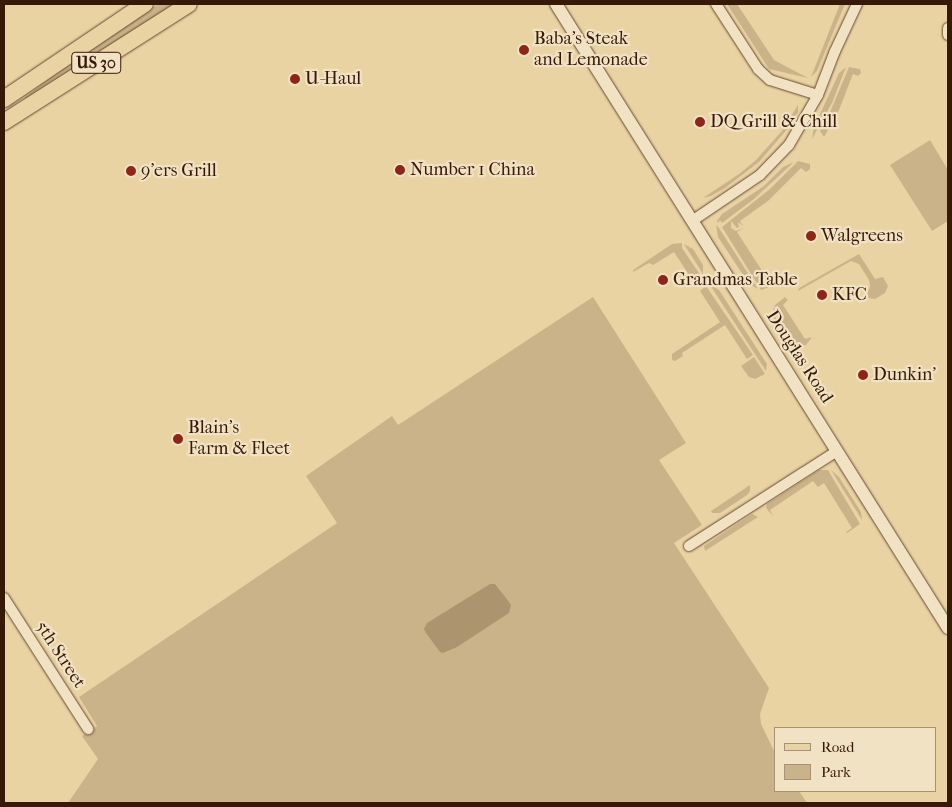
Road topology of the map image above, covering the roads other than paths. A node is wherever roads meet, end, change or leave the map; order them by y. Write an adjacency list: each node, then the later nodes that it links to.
1 (145, 4): 9 (main road, US 30)
2 (189, 4): 10 (main road, US 30)
3 (556, 4): 11 (street, Douglas Road)
4 (716, 4): 8 (street)
5 (858, 4): 8 (street)
6 (948, 28): 7 (street)
7 (948, 35)
8 (818, 95): 11 (street)
9 (4, 99)
10 (4, 122)
11 (692, 221): 12 (street, Douglas Road)
12 (837, 451): 13 (street); 15 (street, Douglas Road)
13 (689, 546)
14 (4, 598): 16 (street, 5th Street)
15 (948, 628)
16 (88, 729)

